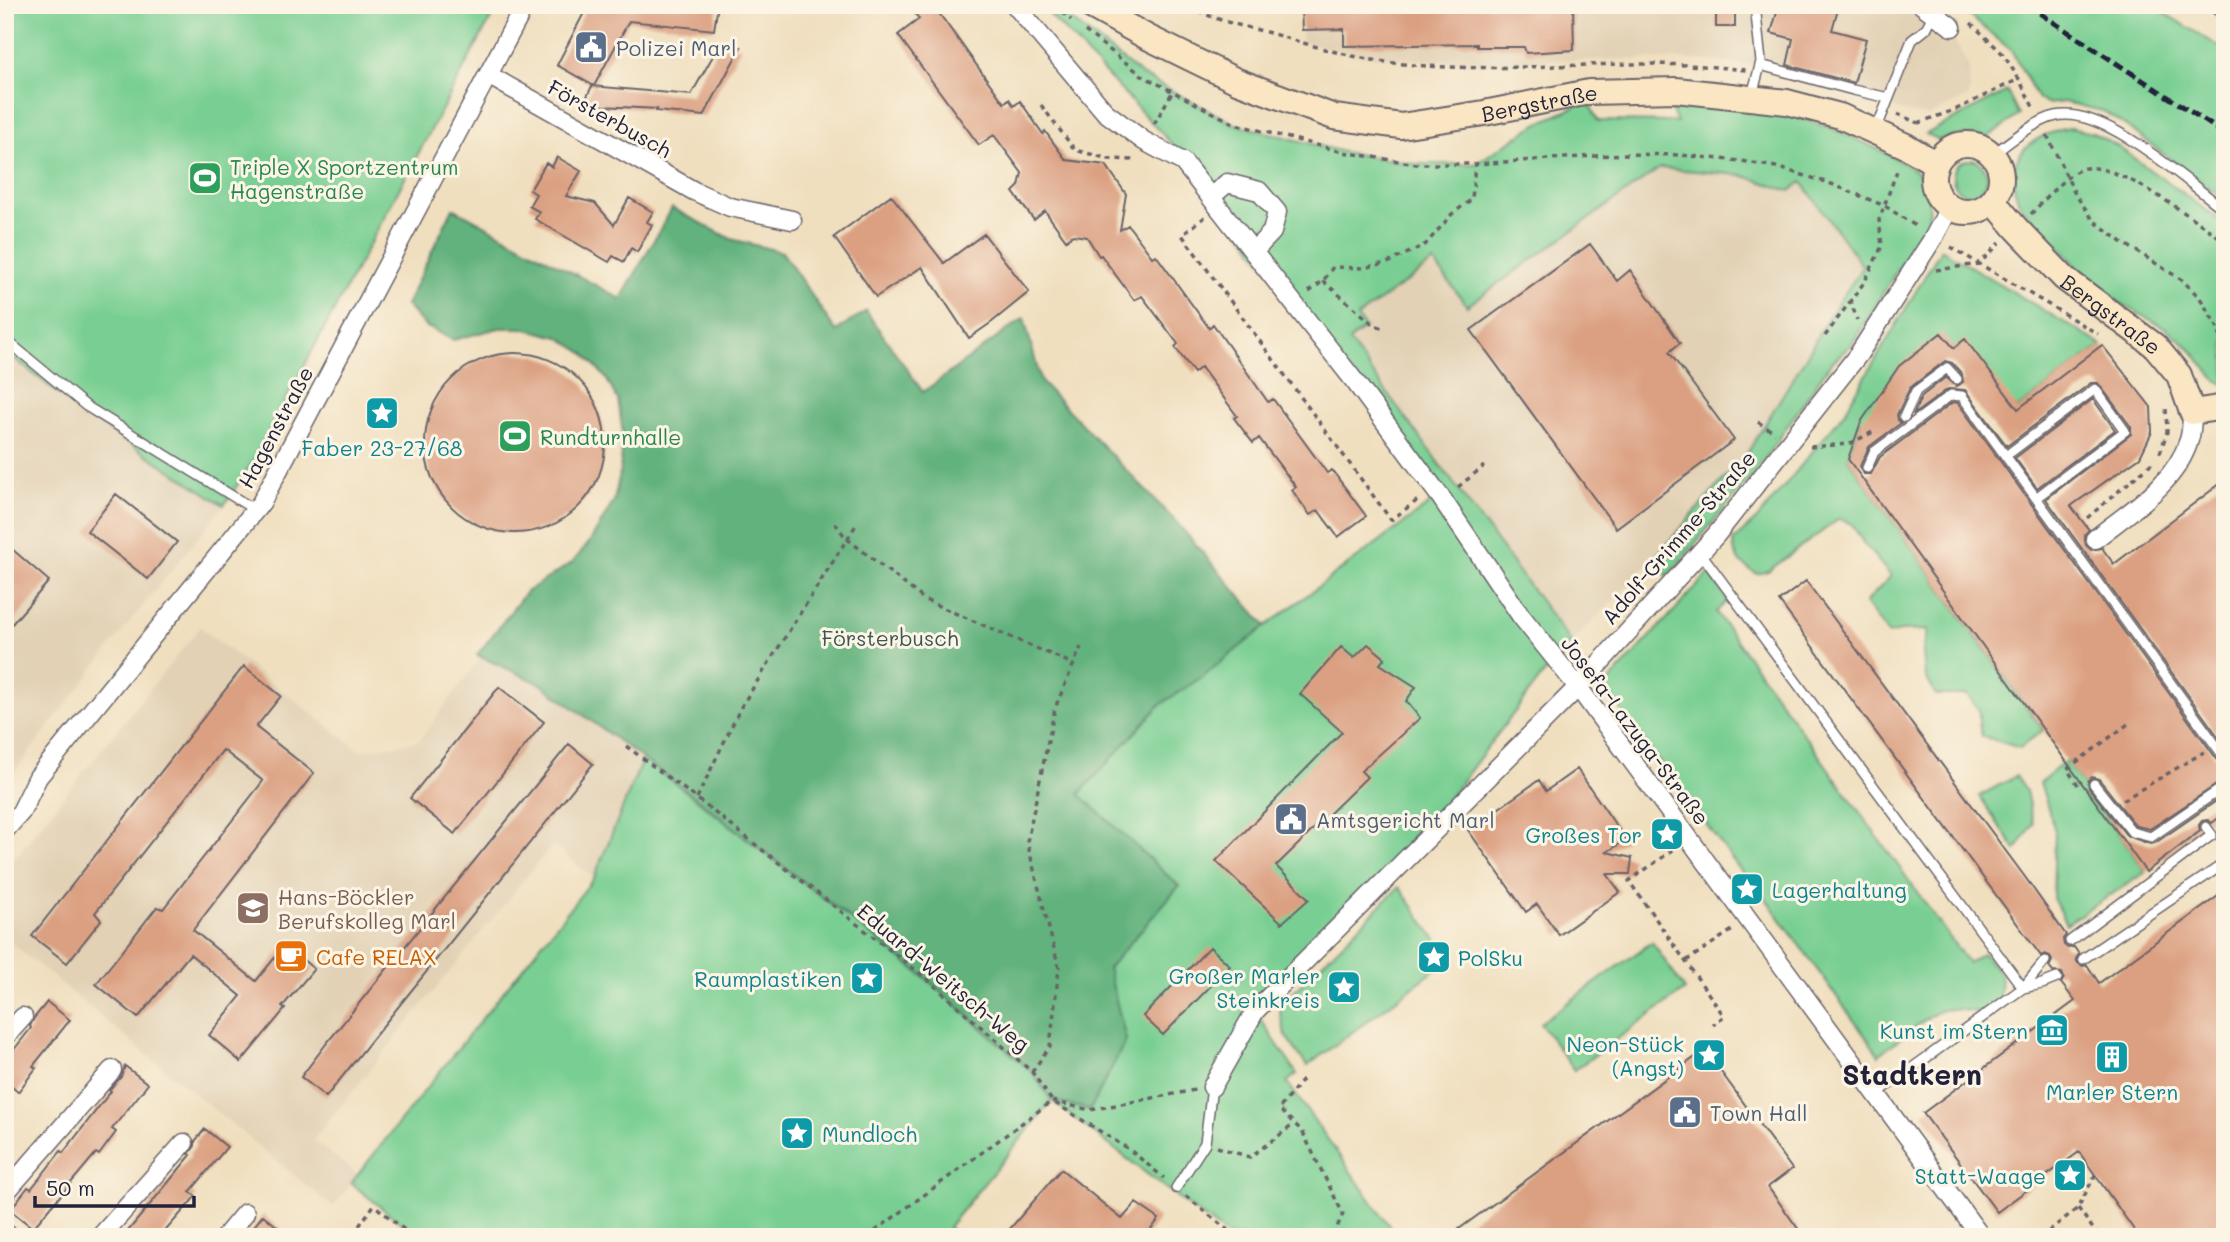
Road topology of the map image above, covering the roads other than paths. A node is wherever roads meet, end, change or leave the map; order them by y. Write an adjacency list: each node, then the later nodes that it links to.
1 (525, 5): 12 (street, Hagenstraße)
2 (1015, 5): 19 (street, Josefa-Lazuga-Straße)
3 (1089, 5): 10 (street, Bergstraße)
4 (1122, 5): 10 (street, Bergstraße)
5 (1755, 5): 11 (lane)
6 (2218, 5): 8 (street)
7 (1928, 9): 9 (street); 14 (lane)
8 (2225, 10)
9 (1952, 27)
10 (1147, 37): 13 (street, Bergstraße)
11 (1759, 68): 13 (lane); 14 (lane)
12 (488, 75): 22 (street, Försterbusch); 32 (street, Hagenstraße)
13 (1752, 96): 15 (street, Bergstraße)
14 (1888, 98): 15 (lane)
15 (1875, 131): 17 (street, Bergstraße)
16 (1992, 155): 17 (street); 18 (street); 21 (lane)
17 (1936, 164): 20 (street)
18 (1993, 201): 20 (street); 27 (street, Bergstraße)
19 (1214, 202): 23 (street, Josefa-Lazuga-Straße); 23 (street)
20 (1949, 208): 34 (street, Adolf-Grimme-Straße)
21 (2225, 210)
22 (792, 220)
23 (1253, 252): 35 (street, Josefa-Lazuga-Straße)
24 (5, 339): 32 (lane)
25 (1957, 379): 28 (lane)
26 (2225, 407): 27 (street)
27 (2192, 412): 33 (street)
28 (1904, 418)
29 (2011, 452): 31 (lane)
30 (1867, 468): 36 (lane)
31 (2041, 494)
32 (256, 510): 39 (street, Hagenstraße)
33 (2095, 539)
34 (1700, 552): 35 (street, Adolf-Grimme-Straße); 46 (lane)
35 (1578, 687): 50 (street, Adolf-Grimme-Straße); 51 (street, Josefa-Lazuga-Straße)
36 (2225, 758)
37 (2094, 784): 38 (lane)
38 (2225, 786)
39 (5, 830)
40 (2209, 831): 42 (lane)
41 (2225, 863): 43 (lane)
42 (2070, 941)
43 (2083, 959)
44 (2045, 961): 46 (lane)
45 (2057, 978): 46 (lane)
46 (2023, 988): 51 (lane)
47 (23, 1017): 48 (street)
48 (5, 1037)
49 (112, 1070): 54 (street)
50 (1212, 1087): 53 (lane)
51 (1876, 1094): 60 (street, Josefa-Lazuga-Straße)
52 (184, 1143): 58 (street)
53 (1175, 1188)
54 (5, 1193)
55 (245, 1213): 59 (street)
56 (5, 1233): 57 (street)
57 (10, 1237)
58 (100, 1237)
59 (225, 1237)
60 (1981, 1237)

